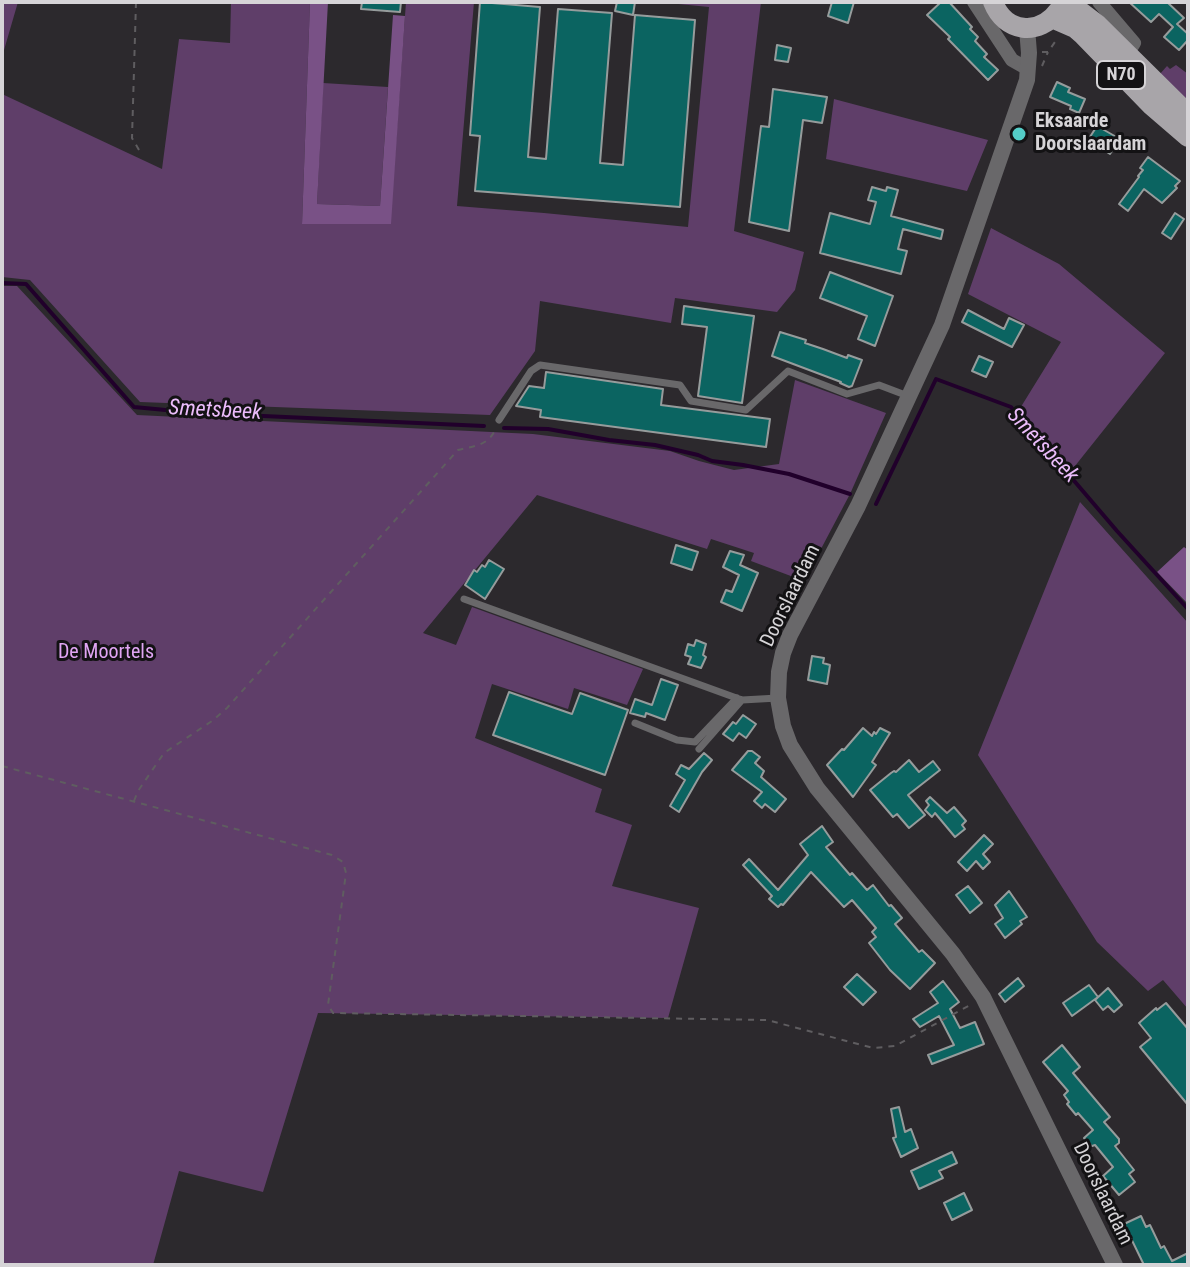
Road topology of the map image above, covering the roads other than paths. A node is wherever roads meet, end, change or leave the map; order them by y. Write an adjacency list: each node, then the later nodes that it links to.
1 (974, 2): 8 (street)
2 (993, 2): 6 (main road)
3 (1068, 2): 7 (main road, N70)
4 (1099, 2): 7 (street)
5 (1054, 10): 6 (main road); 7 (main road, N70)
6 (1027, 28): 8 (street, Doorslaardam)
7 (1119, 59): 9 (main road, N70); 10 (main road, N70)
8 (1035, 70): 11 (street, Doorslaardam)
9 (1188, 114)
10 (1188, 137)
11 (910, 397): 12 (lane); 14 (street, Doorslaardam)
12 (499, 420)
13 (464, 599): 15 (lane)
14 (778, 698): 15 (lane); 18 (street, Doorslaardam)
15 (740, 699): 16 (lane); 17 (lane)
16 (635, 723)
17 (699, 749)
18 (1115, 1265)

